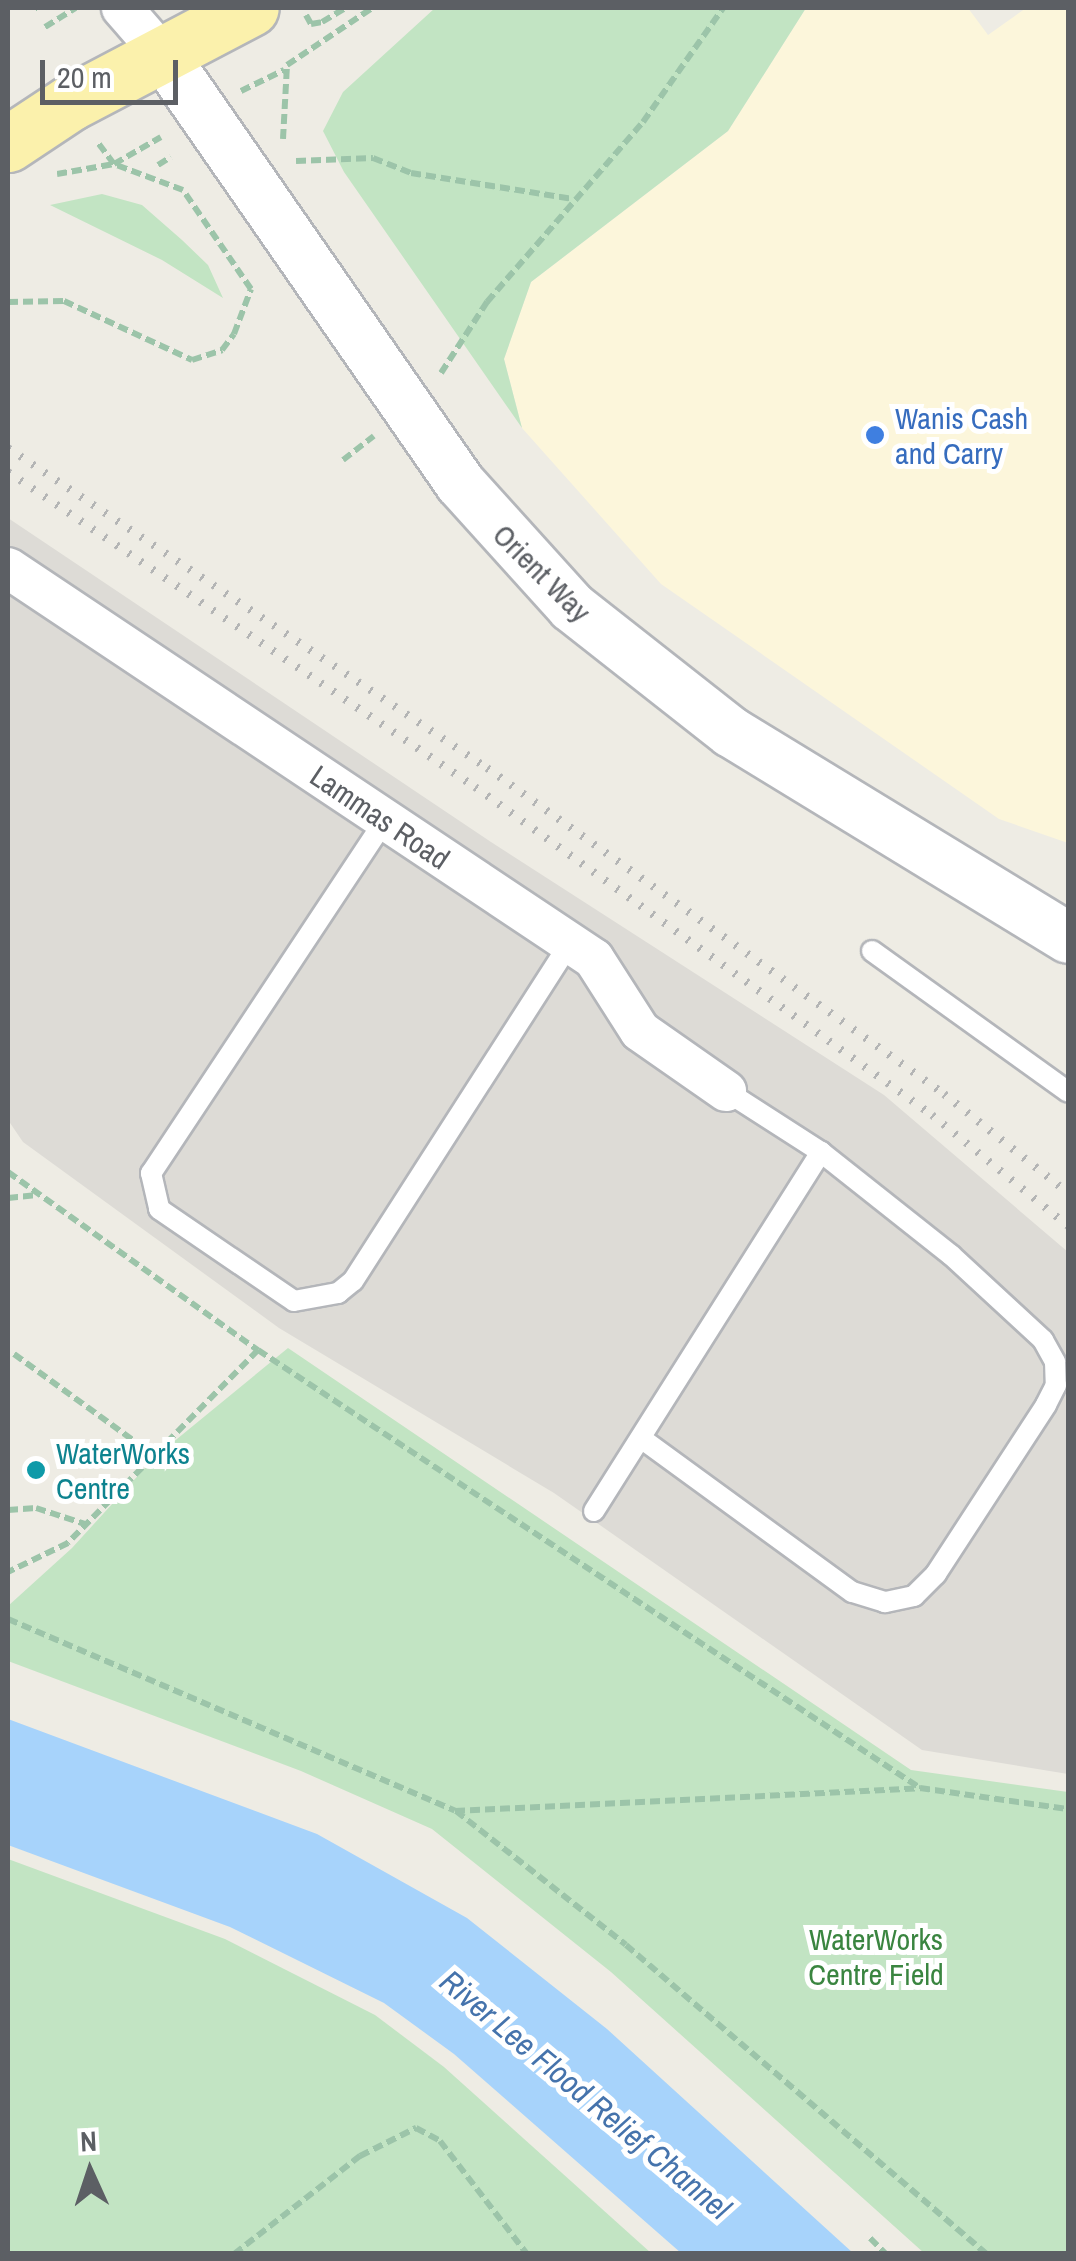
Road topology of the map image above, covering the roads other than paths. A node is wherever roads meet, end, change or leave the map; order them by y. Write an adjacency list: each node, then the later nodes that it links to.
1 (122, 8): 3 (street)
2 (265, 29): 3 (main road)
3 (162, 56): 4 (main road); 7 (street, Orient Way)
4 (8, 144)
5 (8, 568): 6 (street, Lammas Road)
6 (384, 820): 8 (street, Lammas Road); 8 (lane)
7 (1068, 938)
8 (570, 943): 10 (street, Lammas Road)
9 (872, 951): 11 (lane)
10 (726, 1090): 12 (lane)
11 (1068, 1092)
12 (821, 1152): 13 (lane); 14 (lane)
13 (1062, 1366): 14 (lane)
14 (641, 1438): 15 (lane)
15 (594, 1512)

